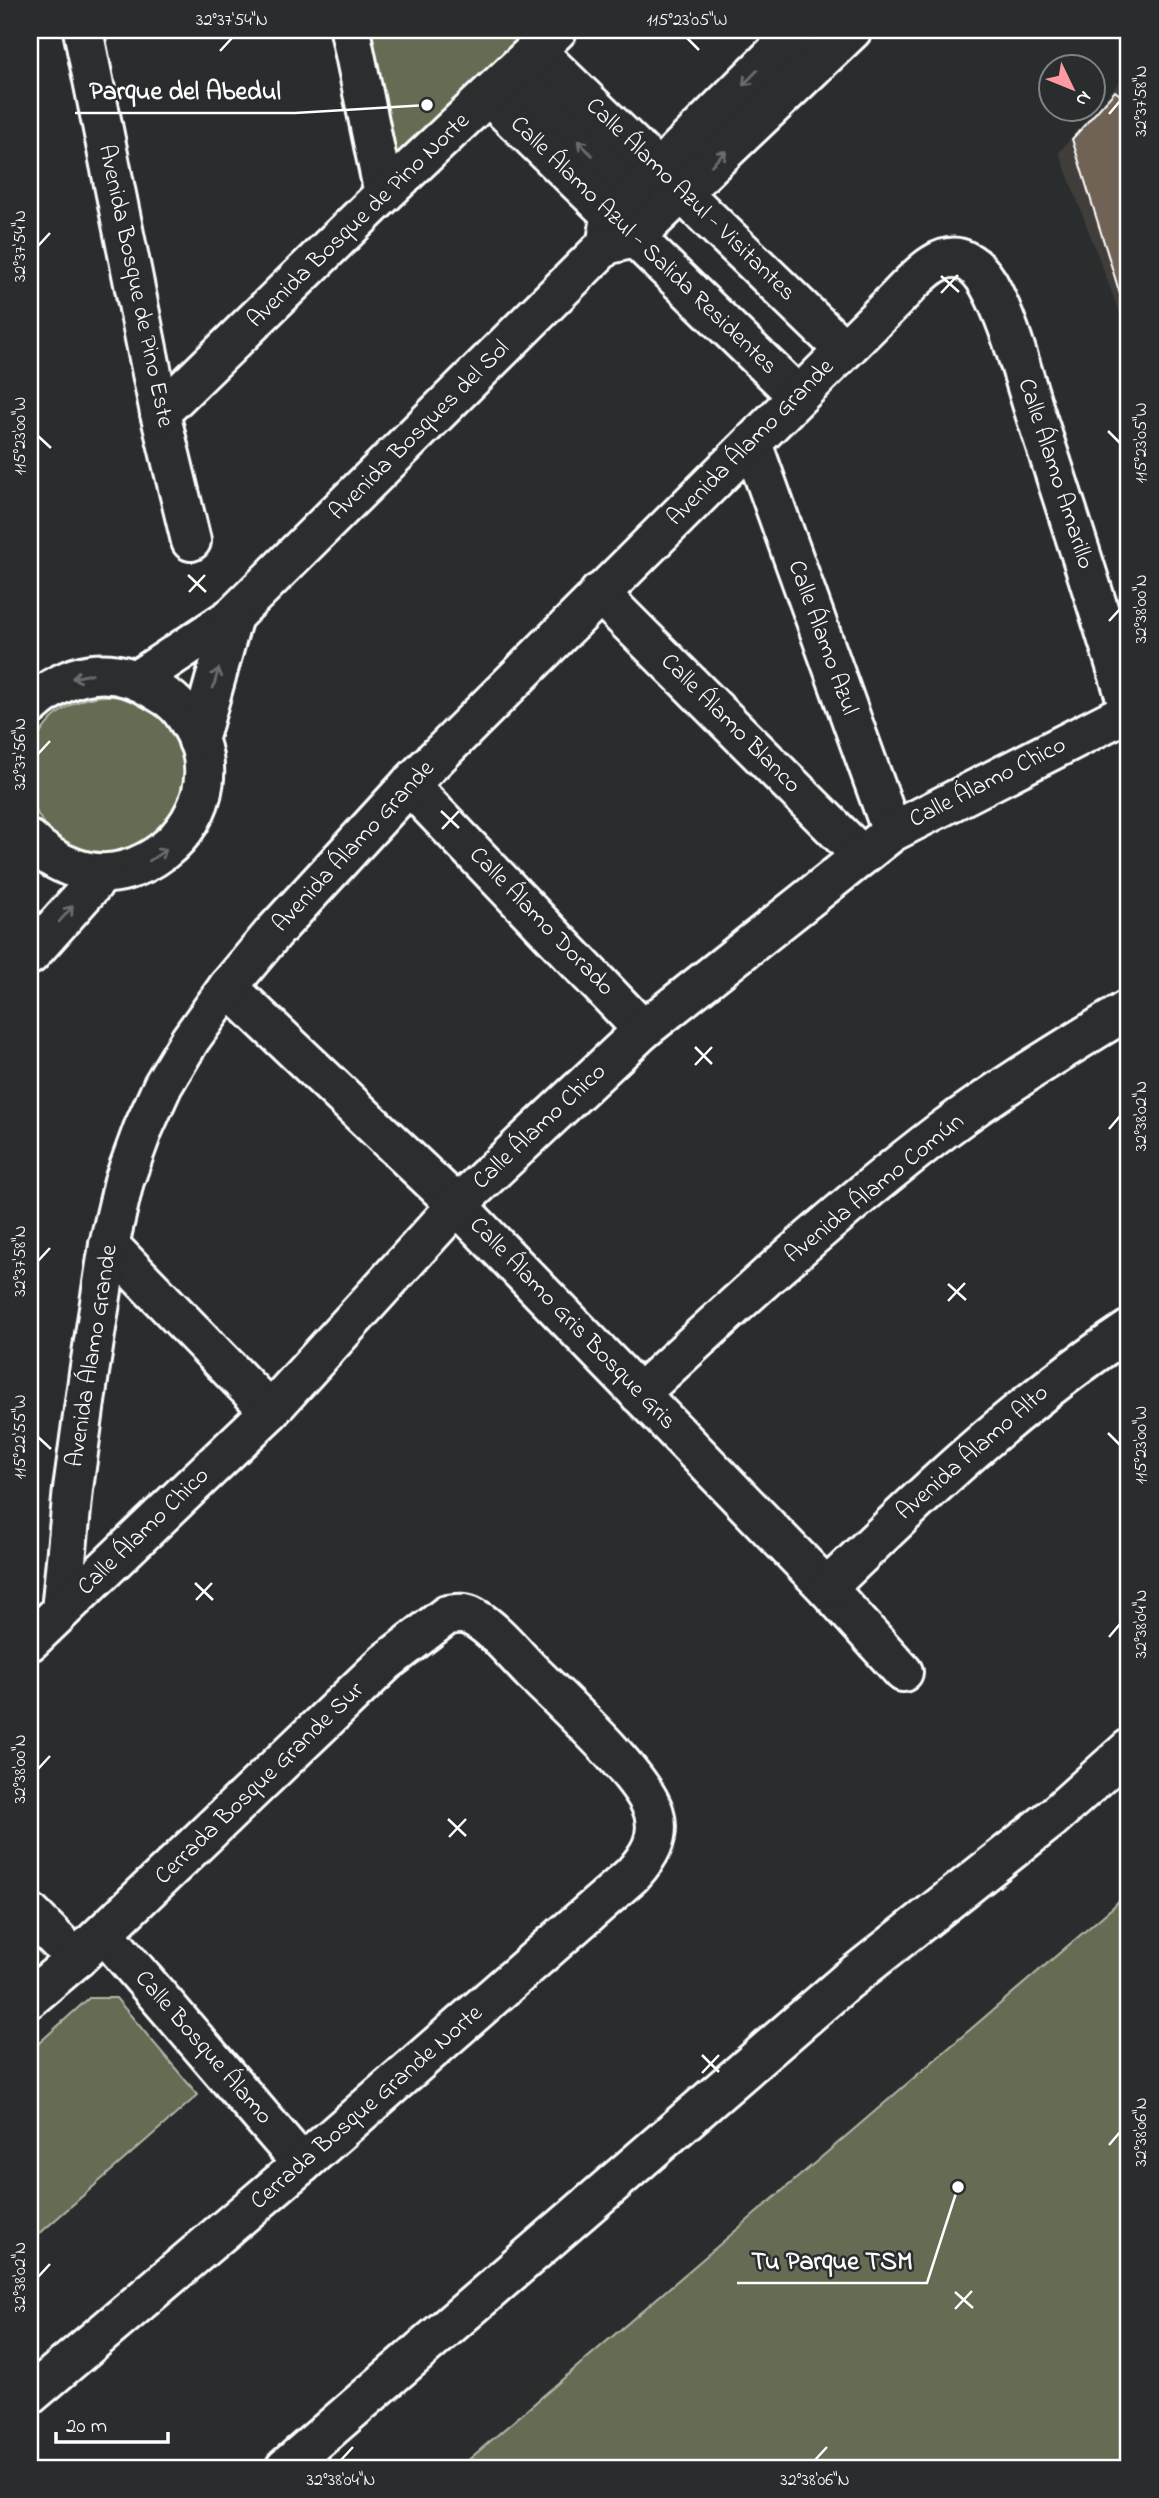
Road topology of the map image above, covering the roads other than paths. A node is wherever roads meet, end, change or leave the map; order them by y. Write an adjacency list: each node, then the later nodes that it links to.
1 (83, 30): 11 (street, Avenida Bosque de Pino Este)
2 (350, 30): 6 (street)
3 (798, 30): 7 (street, Avenida Bosques del Sol, one-way to 7)
4 (852, 30): 7 (street, Avenida Bosques del Sol, one-way to 4)
5 (524, 63): 6 (street, Avenida Bosque de Pino Norte); 7 (street, Calle Álamo Azul - Visitantes); 7 (street, Calle Álamo Azul - Salida Residentes, one-way to 7)
6 (384, 194): 11 (street, Avenida Bosque de Pino Norte)
7 (638, 210): 9 (street, Calle Álamo Azul - Visitantes); 10 (street, Calle Álamo Azul - Salida Residentes); 15 (street, Avenida Bosques del Sol)
8 (955, 257): 9 (street, Avenida Álamo Grande); 18 (street, Calle Álamo Amarillo)
9 (844, 350): 10 (street, Avenida Álamo Grande)
10 (798, 396): 12 (street, Avenida Álamo Grande)
11 (160, 413): 13 (street, Avenida Bosque de Pino Este)
12 (752, 443): 14 (street, Avenida Álamo Grande); 21 (street, Calle Álamo Azul)
13 (191, 541)
14 (598, 593): 20 (street, Avenida Álamo Grande); 23 (street, Calle Álamo Blanco)
15 (233, 616): 16 (street, Avenida Bosques del Sol); 19 (street, Avenida Bosques del Sol, one-way to 15)
16 (138, 679): 17 (street, one-way to 17); 19 (street)
17 (30, 706)
18 (1129, 709): 21 (street, Calle Álamo Chico)
19 (198, 741): 24 (street, one-way to 19)
20 (409, 785): 26 (street, Avenida Álamo Grande); 28 (street, Calle Álamo Dorado)
21 (892, 832): 23 (street, Calle Álamo Chico)
22 (30, 840): 24 (street)
23 (862, 855): 28 (street, Calle Álamo Chico)
24 (102, 874): 25 (street, one-way to 24)
25 (30, 955)
26 (228, 987): 29 (street, Calle Álamo Gris Bosque Gris); 30 (street, Avenida Álamo Grande)
27 (1129, 1009): 32 (street, Avenida Álamo Común)
28 (643, 1030): 29 (street, Calle Álamo Chico)
29 (457, 1205): 32 (street, Calle Álamo Gris Bosque Gris); 33 (street, Calle Álamo Chico)
30 (109, 1245): 33 (street); 35 (street, Avenida Álamo Grande)
31 (1129, 1330): 34 (street, Avenida Álamo Alto)
32 (639, 1394): 34 (street, Calle Álamo Gris Bosque Gris)
33 (270, 1410): 35 (street, Calle Álamo Chico)
34 (827, 1588): 37 (street, Calle Álamo Gris Bosque Gris)
35 (61, 1611): 36 (street, Calle Álamo Chico)
36 (30, 1642)
37 (903, 1672)
38 (1129, 1749): 46 (street)
39 (646, 1794): 41 (street, Cerrada Bosque Grande Sur); 44 (street, Cerrada Bosque Grande Norte)
40 (30, 1913): 42 (street)
41 (104, 1933): 42 (street, Cerrada Bosque Grande Sur); 44 (street, Calle Bosque Álamo)
42 (76, 1959): 43 (street, Cerrada Bosque Grande Sur)
43 (30, 1998)
44 (302, 2164): 45 (street, Cerrada Bosque Grande Norte)
45 (32, 2390)
46 (285, 2468)

